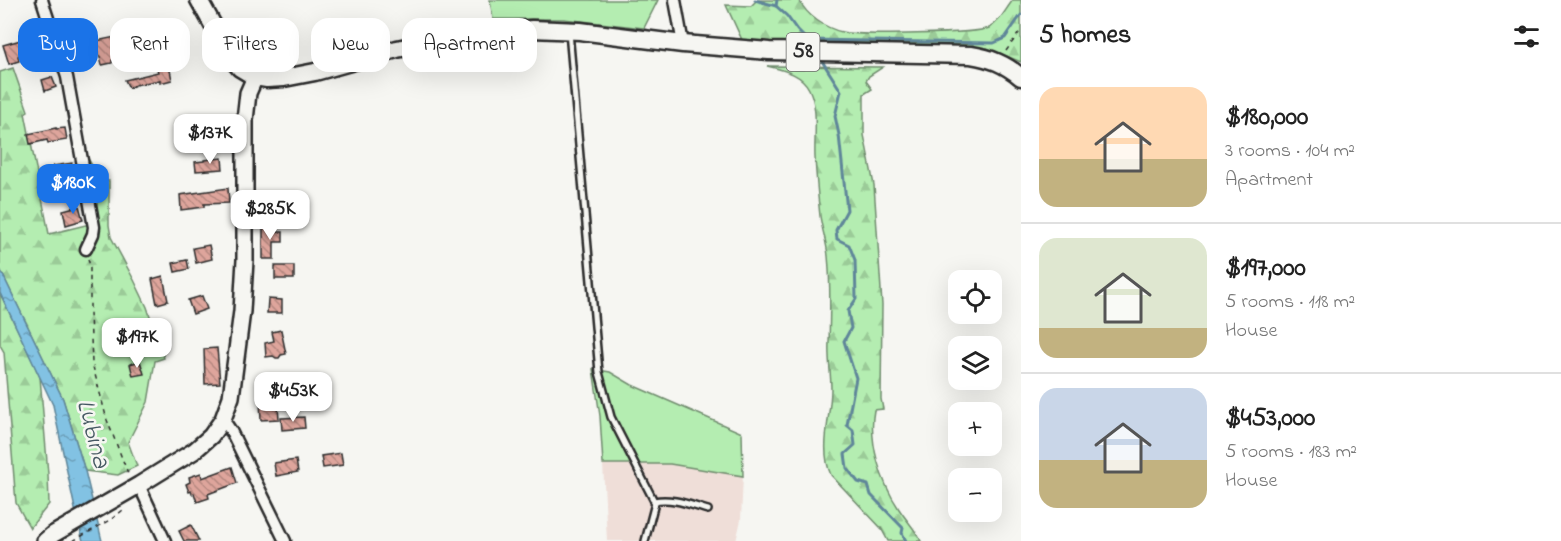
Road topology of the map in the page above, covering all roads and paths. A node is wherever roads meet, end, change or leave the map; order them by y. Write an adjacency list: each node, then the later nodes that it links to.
1 (42, 0): 10 (street)
2 (199, 0): 8 (main road)
3 (675, 0): 6 (street)
4 (568, 30): 6 (main road, 58); 8 (main road, 58); 13 (lane)
5 (1021, 30): 7 (path)
6 (683, 44): 7 (main road, 58)
7 (998, 62): 9 (main road, 58)
8 (255, 77): 11 (main road)
9 (1021, 77)
10 (86, 249): 12 (path)
11 (224, 419): 12 (main road); 19 (street)
12 (139, 485): 15 (main road); 18 (street)
13 (654, 501): 14 (lane); 20 (lane)
14 (708, 510)
15 (106, 513): 16 (main road); 16 (path)
16 (70, 534): 17 (main road)
17 (45, 541)
18 (165, 541)
19 (285, 541)
20 (645, 541)

